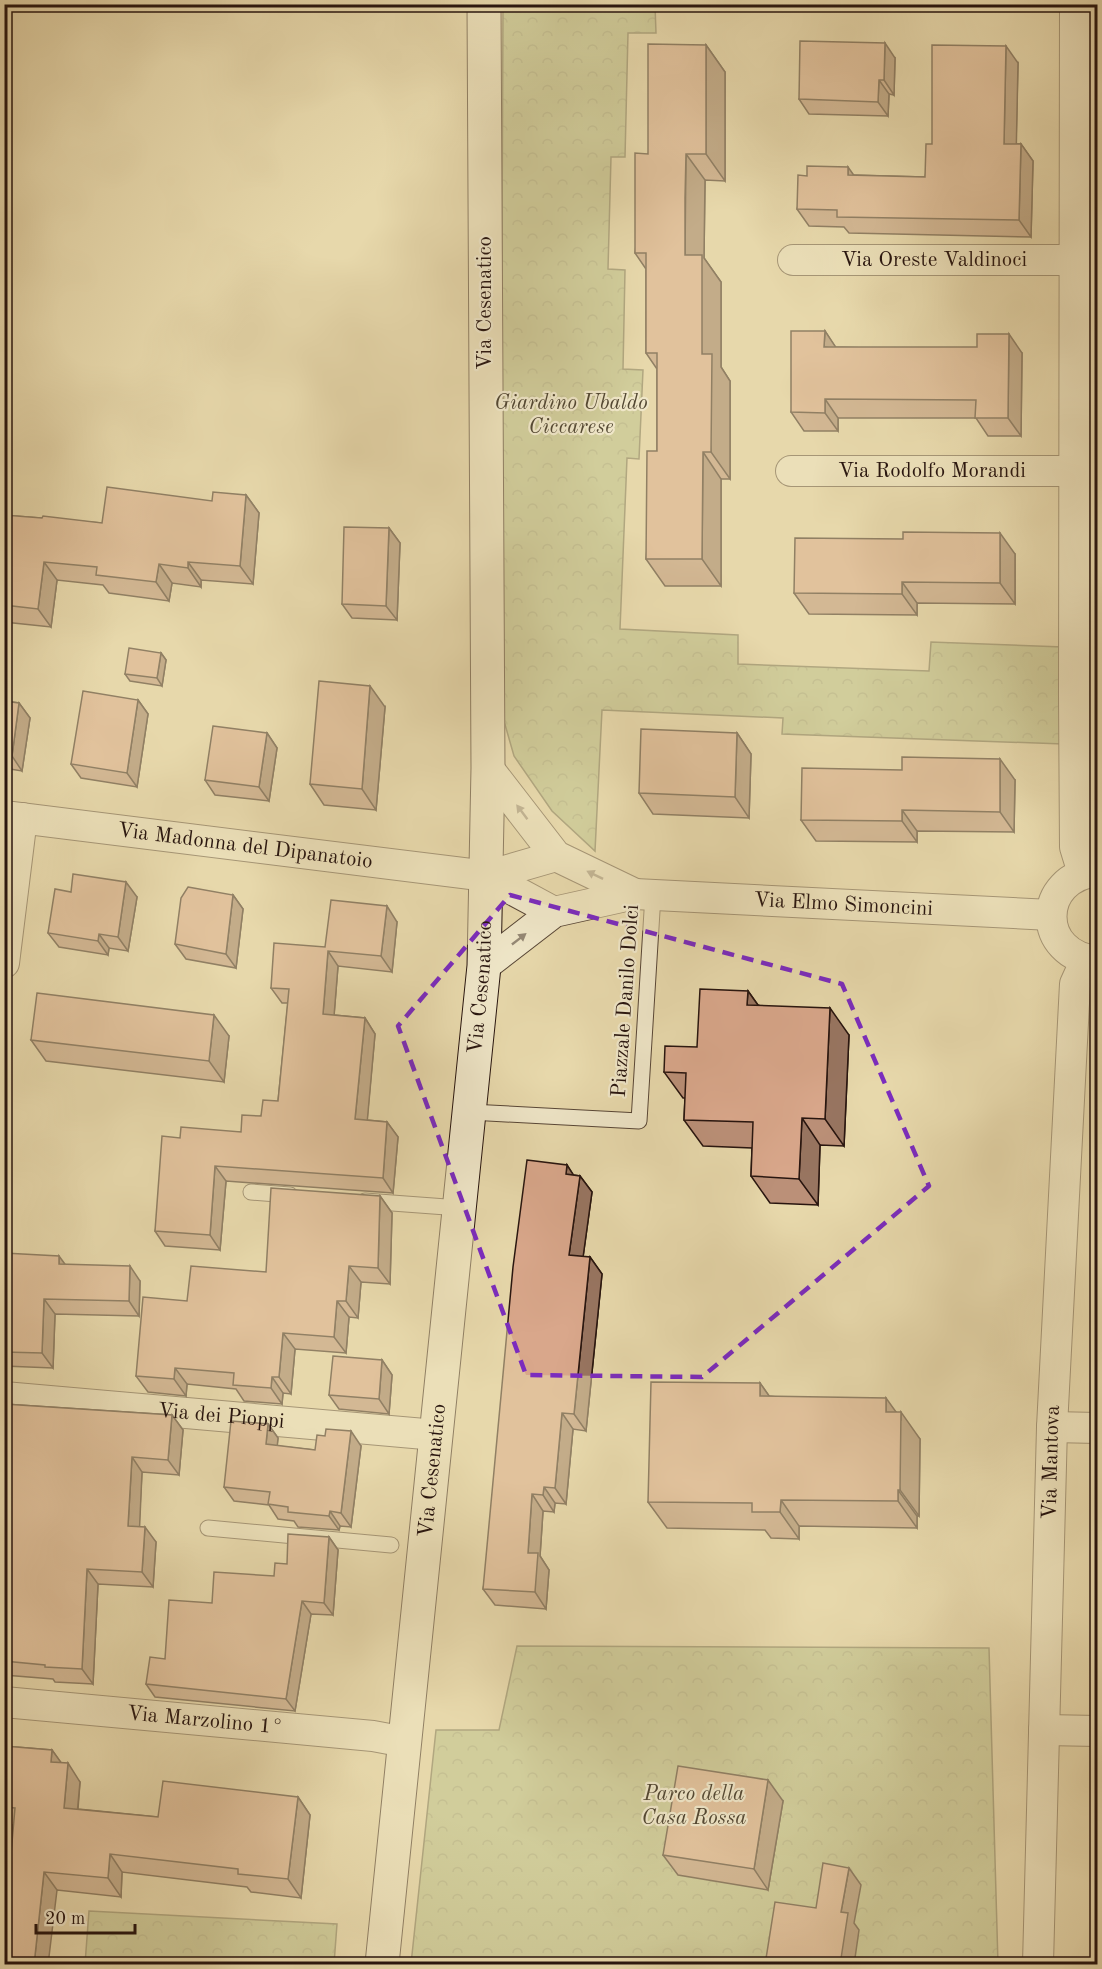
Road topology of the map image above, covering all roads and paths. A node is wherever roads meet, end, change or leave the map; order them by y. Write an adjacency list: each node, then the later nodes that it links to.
1 (484, 4): 7 (main road, Via Cesenatico)
2 (1075, 4): 4 (street)
3 (793, 260): 4 (street, Via Oreste Valdinoci)
4 (1074, 260): 6 (street)
5 (791, 471): 6 (street, Via Rodolfo Morandi)
6 (1074, 471): 10 (street)
7 (488, 768): 9 (street, Via Elmo Simoncini, one-way to 7); 11 (main road, Via Cesenatico)
8 (13, 817): 11 (street, Via Madonna del Dipanatoio); 16 (street)
9 (556, 856): 11 (street); 12 (street, Via Elmo Simoncini, one-way to 9)
10 (1090, 872): 14 (street)
11 (487, 876): 13 (street); 17 (main road, Via Cesenatico)
12 (644, 895): 13 (street, Via Elmo Simoncini); 14 (street, Via Elmo Simoncini); 18 (lane, Piazzale Danilo Dolci)
13 (554, 912): 17 (street, Via Elmo Simoncini, one-way to 13)
14 (1051, 915): 15 (street)
15 (1092, 961): 24 (street, Via Mantova)
16 (4, 963)
17 (484, 966): 18 (main road, Via Cesenatico)
18 (470, 1112): 22 (main road, Via Cesenatico)
19 (251, 1192): 20 (lane)
20 (309, 1196)
21 (355, 1200): 22 (lane)
22 (460, 1208): 26 (main road, Via Cesenatico)
23 (4, 1397): 26 (street, Via dei Pioppi)
24 (1052, 1427): 25 (street); 30 (street, Via Mantova)
25 (1098, 1428)
26 (436, 1435): 32 (main road, Via Cesenatico)
27 (208, 1528): 28 (lane)
28 (392, 1545)
29 (4, 1702): 32 (street, Via Marzolino 1°)
30 (1044, 1730): 31 (street); 34 (street, Via Mantova)
31 (1098, 1731)
32 (405, 1742): 33 (main road, Via Cesenatico)
33 (382, 1965)
34 (1038, 1965)

